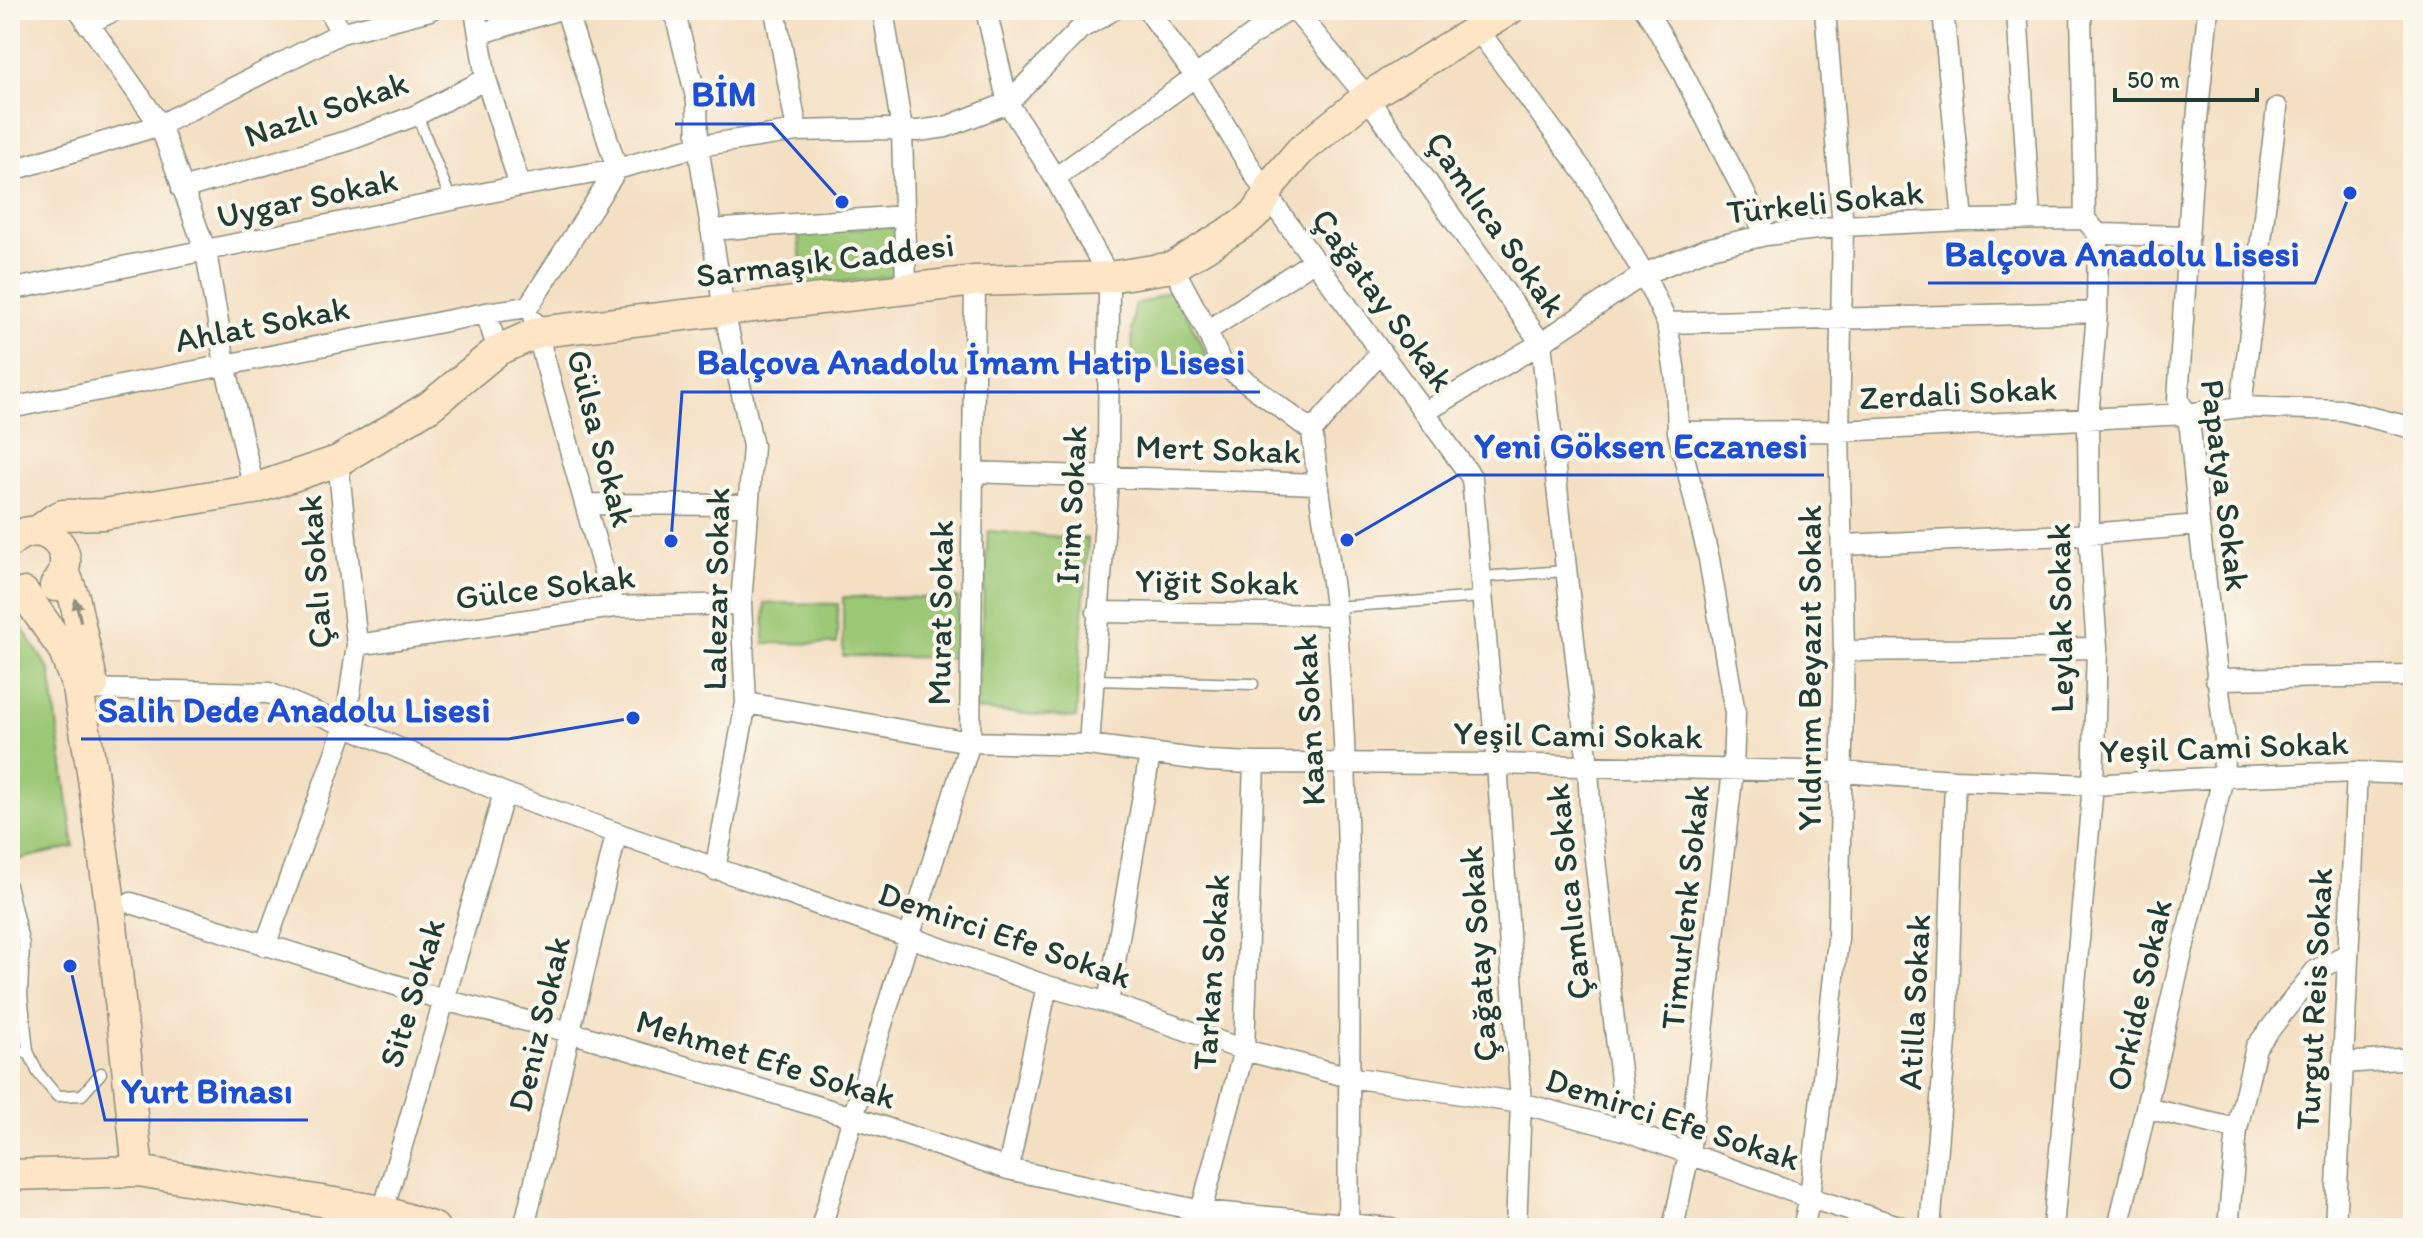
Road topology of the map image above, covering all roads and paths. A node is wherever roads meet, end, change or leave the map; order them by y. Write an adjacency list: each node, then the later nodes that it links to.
1 (115, 10): 22 (street)
2 (329, 10): 25 (street)
3 (430, 10): 25 (street)
4 (475, 10): 26 (street)
5 (557, 10): 26 (street)
6 (566, 10): 37 (street)
7 (674, 10): 36 (street, Lalezar Sokak)
8 (775, 10): 35 (street)
9 (883, 10): 34 (street)
10 (986, 10): 30 (street, Irim Sokak)
11 (1113, 10): 23 (street)
12 (1148, 10): 27 (street, Çağatay Sokak)
13 (1287, 10): 27 (street)
14 (1295, 10): 29 (street, Çamlıca Sokak)
15 (1509, 10): 24 (main road, Sarmaşık Caddesi)
16 (1646, 10): 50 (street)
17 (1825, 10): 47 (street, Yıldırım Beyazıt Sokak)
18 (1943, 10): 46 (street)
19 (2017, 10): 45 (street)
20 (2081, 10): 48 (street, Leylak Sokak)
21 (2208, 10): 51 (street, Papatya Sokak)
22 (83, 17): 33 (street, Çalı Sokak)
23 (1078, 20): 30 (street)
24 (1478, 30): 29 (main road, Sarmaşık Caddesi); 55 (street, Timurlenk Sokak)
25 (341, 33): 33 (street)
26 (479, 34): 28 (street)
27 (1195, 76): 39 (street); 42 (street, Çağatay Sokak)
28 (486, 79): 32 (street, Nazlı Sokak); 40 (street)
29 (1367, 97): 42 (main road, Sarmaşık Caddesi); 67 (street, Çamlıca Sokak)
30 (1008, 103): 34 (street, Uygar Sokak); 39 (street, Irim Sokak)
31 (2277, 108): 71 (street)
32 (417, 115): 41 (street, Nazlı Sokak); 43 (lane)
33 (160, 125): 38 (street); 41 (street, Çalı Sokak)
34 (902, 130): 35 (street, Uygar Sokak); 44 (street)
35 (797, 131): 36 (street, Uygar Sokak)
36 (698, 146): 37 (street, Uygar Sokak); 49 (street, Lalezar Sokak)
37 (617, 169): 40 (street, Uygar Sokak); 63 (street)
38 (10, 171)
39 (1055, 178): 56 (street, Irim Sokak)
40 (520, 186): 43 (street, Uygar Sokak)
41 (182, 189): 52 (street, Çalı Sokak)
42 (1267, 195): 53 (street, Çağatay Sokak); 54 (main road, Sarmaşık Caddesi)
43 (451, 200): 52 (street, Uygar Sokak)
44 (904, 216): 49 (street); 59 (street)
45 (2030, 218): 46 (street, Türkeli Sokak); 48 (street, Türkeli Sokak)
46 (1963, 220): 47 (street, Türkeli Sokak)
47 (1843, 226): 50 (street, Türkeli Sokak); 64 (street, Yıldırım Beyazıt Sokak)
48 (2092, 227): 51 (street, Türkeli Sokak); 61 (street, Leylak Sokak)
49 (711, 230): 60 (street, Lalezar Sokak)
50 (1766, 235): 55 (street, Türkeli Sokak)
51 (2189, 236): 74 (street, Papatya Sokak)
52 (206, 252): 58 (street, Uygar Sokak); 70 (street, Çalı Sokak)
53 (1315, 260): 66 (street); 69 (street, Çağatay Sokak)
54 (1173, 267): 56 (main road, Sarmaşık Caddesi); 66 (street)
55 (1644, 274): 65 (street, Timurlenk Sokak); 67 (street, Türkeli Sokak)
56 (1109, 277): 57 (main road, Sarmaşık Caddesi); 82 (street, Irim Sokak)
57 (975, 281): 59 (main road, Sarmaşık Caddesi); 81 (street, Murat Sokak)
58 (10, 288)
59 (906, 288): 60 (main road, Sarmaşık Caddesi)
60 (724, 310): 63 (main road, Sarmaşık Caddesi); 86 (street, Lalezar Sokak)
61 (2097, 312): 64 (street); 75 (street, Leylak Sokak)
62 (486, 313): 63 (street, Ahlat Sokak); 68 (street); 70 (street, Ahlat Sokak)
63 (533, 320): 68 (main road, Sarmaşık Caddesi); 85 (street, Gülsa Sokak)
64 (1842, 320): 65 (street); 78 (street, Yıldırım Beyazıt Sokak)
65 (1667, 323): 79 (street, Timurlenk Sokak)
66 (1207, 331): 77 (street)
67 (1541, 343): 73 (street, Türkeli Sokak); 93 (street, Çamlıca Sokak)
68 (498, 350): 80 (main road, Sarmaşık Caddesi)
69 (1381, 352): 73 (street, Çağatay Sokak); 77 (street, Mert Sokak)
70 (225, 364): 72 (street, Ahlat Sokak); 84 (street, Çalı Sokak)
71 (2241, 407): 74 (street, Zerdali Sokak); 76 (street, Zerdali Sokak)
72 (10, 408)
73 (1425, 412): 94 (street, Çağatay Sokak)
74 (2187, 414): 75 (street, Zerdali Sokak); 88 (street, Papatya Sokak)
75 (2088, 418): 78 (street, Zerdali Sokak); 89 (street, Leylak Sokak)
76 (2413, 428)
77 (1312, 431): 83 (street, Kaan Sokak)
78 (1839, 431): 79 (street, Zerdali Sokak); 91 (street, Yıldırım Beyazıt Sokak)
79 (1678, 432): 117 (street, Timurlenk Sokak)
80 (338, 461): 84 (main road, Sarmaşık Caddesi); 100 (street, Çalı Sokak)
81 (973, 472): 82 (street, Mert Sokak); 110 (street, Murat Sokak)
82 (1108, 478): 83 (street, Mert Sokak); 99 (street, Irim Sokak)
83 (1317, 484): 98 (street, Kaan Sokak)
84 (254, 489): 87 (main road, Sarmaşık Caddesi)
85 (586, 504): 86 (street); 97 (street, Gülsa Sokak)
86 (748, 505): 96 (street, Lalezar Sokak)
87 (104, 514): 90 (main road, Sarmaşık Caddesi); 92 (main road, Sarmaşık Caddesi)
88 (2199, 525): 89 (street); 104 (street, Papatya Sokak)
89 (2089, 534): 91 (street); 101 (street, Leylak Sokak)
90 (18, 536): 92 (main road)
91 (1843, 545): 102 (street, Yıldırım Beyazıt Sokak)
92 (64, 560): 95 (main road, Sarmaşık Caddesi); 107 (main road, one-way to 92)
93 (1566, 571): 94 (lane); 116 (street, Çamlıca Sokak)
94 (1482, 587): 98 (lane); 115 (street, Çağatay Sokak)
95 (17, 588): 107 (main road)
96 (741, 604): 97 (street, Gülce Sokak); 108 (street, Lalezar Sokak)
97 (614, 607): 100 (street, Gülce Sokak)
98 (1335, 611): 99 (street, Yiğit Sokak); 114 (street, Kaan Sokak)
99 (1097, 612): 105 (street, Irim Sokak)
100 (357, 645): 109 (street, Çalı Sokak)
101 (2097, 648): 102 (street); 123 (street, Leylak Sokak)
102 (1844, 651): 118 (street, Yıldırım Beyazıt Sokak)
103 (2413, 676): 104 (street)
104 (2216, 679): 121 (street, Papatya Sokak)
105 (1093, 680): 106 (lane); 111 (street, Irim Sokak)
106 (1253, 684)
107 (86, 689): 109 (street, Demirci Efe Sokak); 150 (main road)
108 (746, 703): 110 (street, Yeşil Cami Sokak); 126 (street, Lalezar Sokak)
109 (345, 726): 124 (street, Demirci Efe Sokak); 130 (street, Çalı Sokak)
110 (970, 742): 111 (street, Yeşil Cami Sokak); 129 (street, Murat Sokak)
111 (1089, 745): 112 (street, Yeşil Cami Sokak)
112 (1150, 754): 113 (street, Yeşil Cami Sokak); 134 (street)
113 (1254, 763): 114 (street, Yeşil Cami Sokak); 136 (street, Tarkan Sokak)
114 (1345, 764): 115 (street, Yeşil Cami Sokak); 142 (street, Kaan Sokak)
115 (1497, 764): 116 (street, Yeşil Cami Sokak); 143 (street, Çağatay Sokak)
116 (1588, 766): 117 (street, Yeşil Cami Sokak); 147 (street, Çamlıca Sokak)
117 (1733, 770): 118 (street, Yeşil Cami Sokak); 148 (street, Timurlenk Sokak)
118 (1842, 772): 122 (street, Yeşil Cami Sokak); 152 (street, Yıldırım Beyazıt Sokak)
119 (2357, 772): 120 (street, Yeşil Cami Sokak); 121 (street, Yeşil Cami Sokak); 131 (street, Turgut Reis Sokak)
120 (2413, 774)
121 (2223, 777): 123 (street, Yeşil Cami Sokak); 144 (street, Orkide Sokak)
122 (1955, 780): 123 (street, Yeşil Cami Sokak); 164 (street, Atilla Sokak)
123 (2093, 785): 165 (street, Leylak Sokak)
124 (504, 793): 125 (street, Demirci Efe Sokak); 133 (street, Site Sokak)
125 (616, 835): 126 (street, Demirci Efe Sokak); 135 (street, Deniz Sokak)
126 (715, 870): 129 (street, Demirci Efe Sokak)
127 (10, 885): 137 (lane)
128 (131, 903): 130 (street, Mehmet Efe Sokak)
129 (910, 936): 132 (street, Demirci Efe Sokak); 145 (street, Murat Sokak)
130 (265, 946): 133 (street, Mehmet Efe Sokak)
131 (2346, 955): 140 (street, Turgut Reis Sokak); 146 (street)
132 (1047, 986): 134 (street, Demirci Efe Sokak); 149 (street)
133 (444, 1000): 135 (street, Mehmet Efe Sokak); 153 (street, Site Sokak)
134 (1108, 1003): 136 (street, Demirci Efe Sokak)
135 (570, 1032): 145 (street, Mehmet Efe Sokak); 157 (street, Deniz Sokak)
136 (1244, 1050): 142 (street, Demirci Efe Sokak); 154 (street, Tarkan Sokak)
137 (28, 1051): 138 (lane); 141 (lane)
138 (10, 1055)
139 (2413, 1058): 140 (street)
140 (2344, 1063): 168 (street, Turgut Reis Sokak)
141 (101, 1073)
142 (1350, 1077): 143 (street, Demirci Efe Sokak); 155 (street, Kaan Sokak)
143 (1521, 1103): 147 (street, Demirci Efe Sokak); 160 (street, Çağatay Sokak)
144 (2146, 1108): 146 (street); 166 (street, Orkide Sokak)
145 (853, 1117): 149 (street, Mehmet Efe Sokak); 158 (street, Murat Sokak)
146 (2237, 1129): 167 (street)
147 (1627, 1131): 148 (street, Demirci Efe Sokak)
148 (1689, 1154): 152 (street, Demirci Efe Sokak); 161 (street, Timurlenk Sokak)
149 (1008, 1169): 154 (street, Mehmet Efe Sokak)
150 (138, 1171): 151 (main road); 153 (main road)
151 (10, 1175)
152 (1810, 1198): 162 (street, Yıldırım Beyazıt Sokak); 163 (street, Demirci Efe Sokak)
153 (383, 1211): 156 (main road)
154 (1198, 1219): 155 (street, Mehmet Efe Sokak)
155 (1348, 1226): 159 (street, Mehmet Efe Sokak)
156 (434, 1228)
157 (524, 1228)
158 (821, 1228)
159 (1391, 1228)
160 (1516, 1228)
161 (1673, 1228)
162 (1803, 1228)
163 (1905, 1228)
164 (1930, 1228)
165 (2053, 1228)
166 (2118, 1228)
167 (2228, 1228)
168 (2335, 1228)

